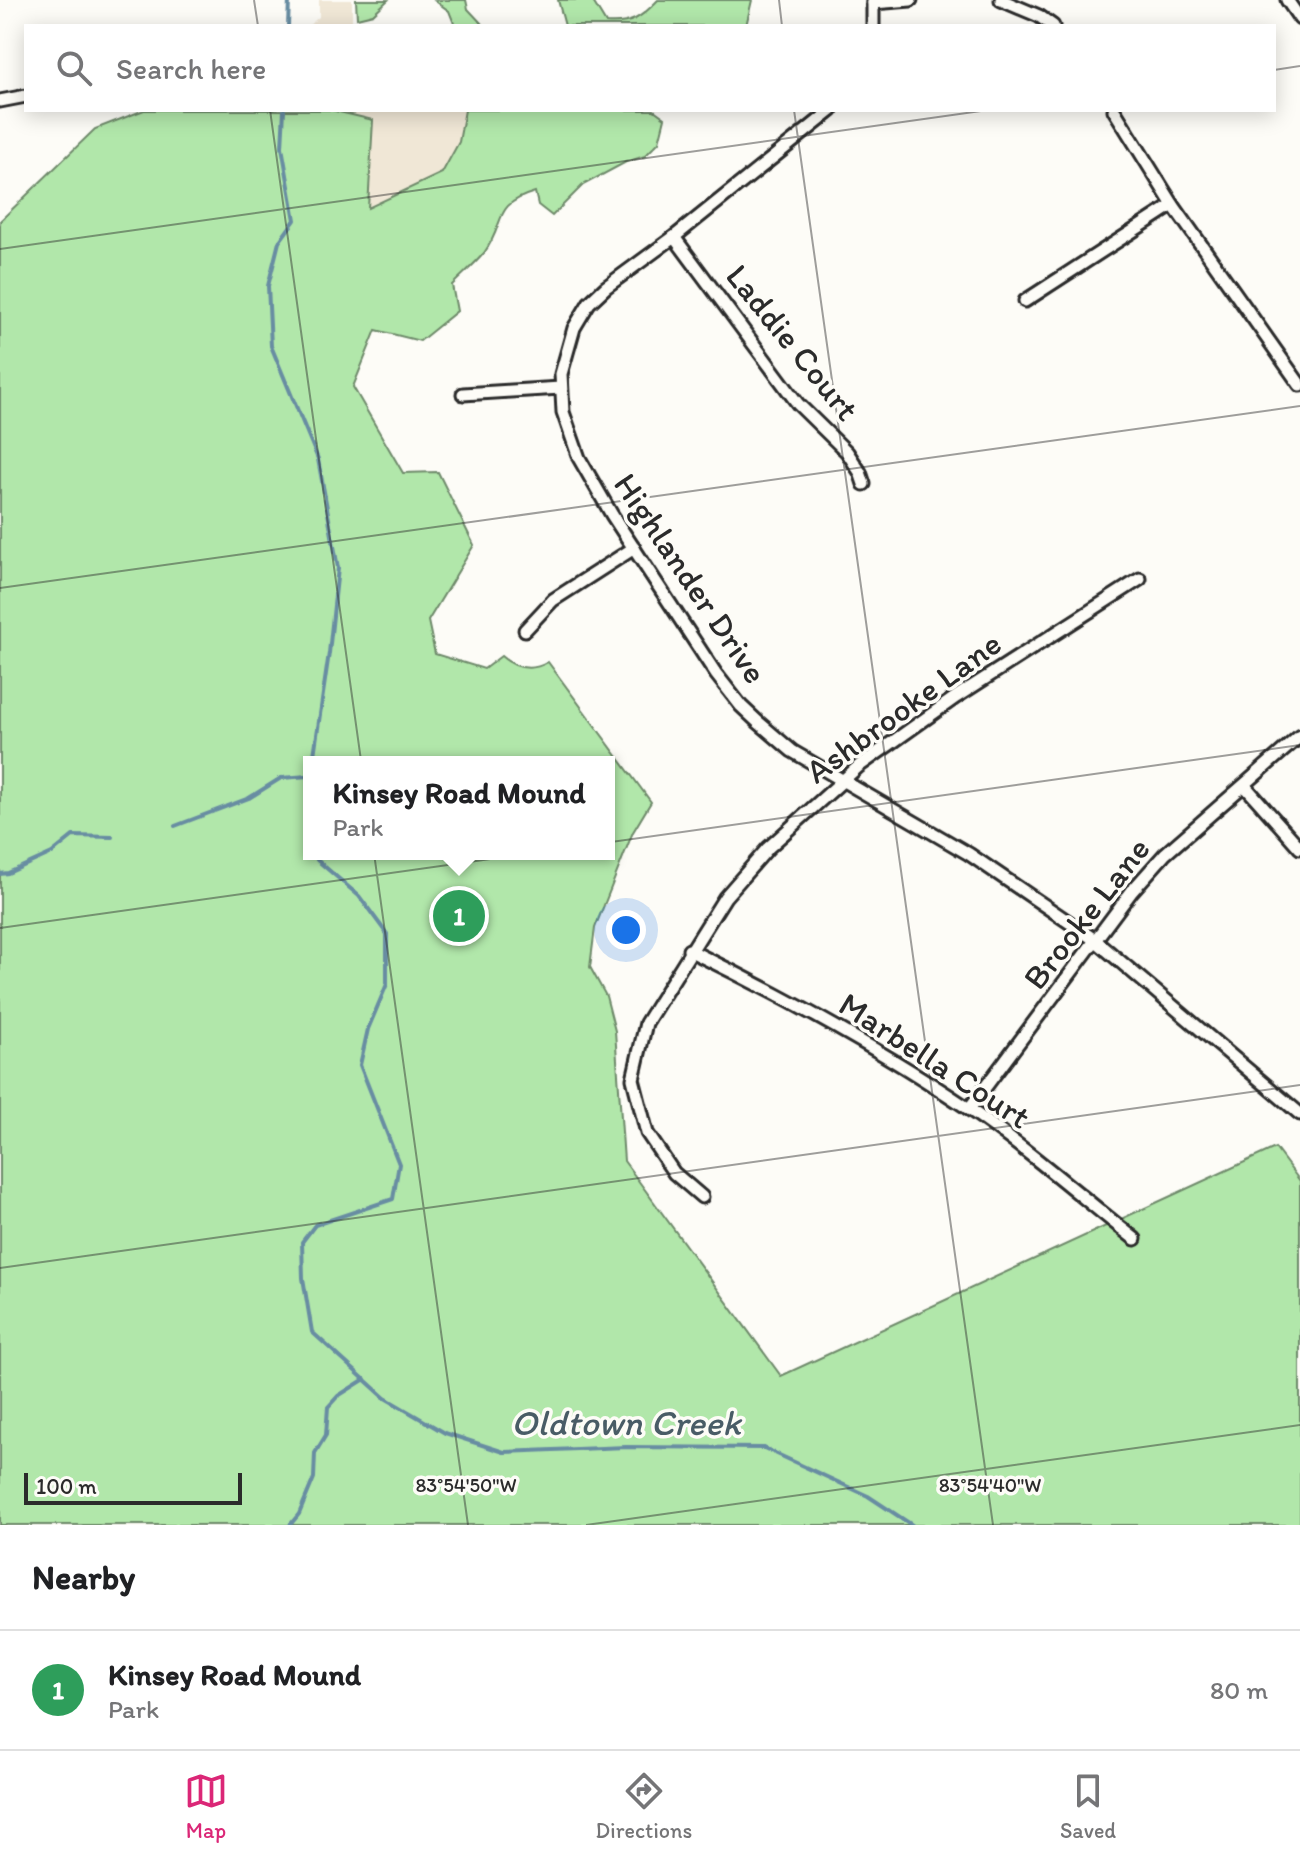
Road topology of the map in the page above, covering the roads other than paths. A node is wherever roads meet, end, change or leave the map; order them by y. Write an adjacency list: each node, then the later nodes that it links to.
1 (911, 0): 4 (street)
2 (1001, 0): 7 (street)
3 (1287, 0): 5 (street)
4 (873, 2): 6 (street)
5 (1300, 19)
6 (873, 24)
7 (1050, 24)
8 (24, 96): 9 (street)
9 (0, 101)
10 (830, 112): 13 (street, Highlander Drive)
11 (1115, 112): 12 (street)
12 (1173, 205): 14 (street); 15 (street)
13 (674, 237): 16 (street, Highlander Drive); 18 (street, Laddie Court)
14 (1025, 301)
15 (1300, 385)
16 (561, 388): 17 (street); 19 (street, Highlander Drive)
17 (463, 394)
18 (864, 484)
19 (634, 548): 21 (street); 23 (street, Highlander Drive)
20 (1140, 579): 23 (street, Ashbrooke Lane)
21 (525, 630)
22 (1300, 736): 24 (street, Brooke Lane)
23 (841, 781): 26 (street, Highlander Drive); 27 (street, Ashbrooke Lane)
24 (1245, 786): 25 (street); 26 (street, Brooke Lane)
25 (1300, 848)
26 (1095, 940): 28 (street, Brooke Lane); 29 (street, Highlander Drive)
27 (689, 950): 28 (street, Marbella Court); 30 (street, Ashbrooke Lane)
28 (969, 1109): 31 (street, Marbella Court)
29 (1300, 1114)
30 (702, 1197)
31 (1135, 1239)

